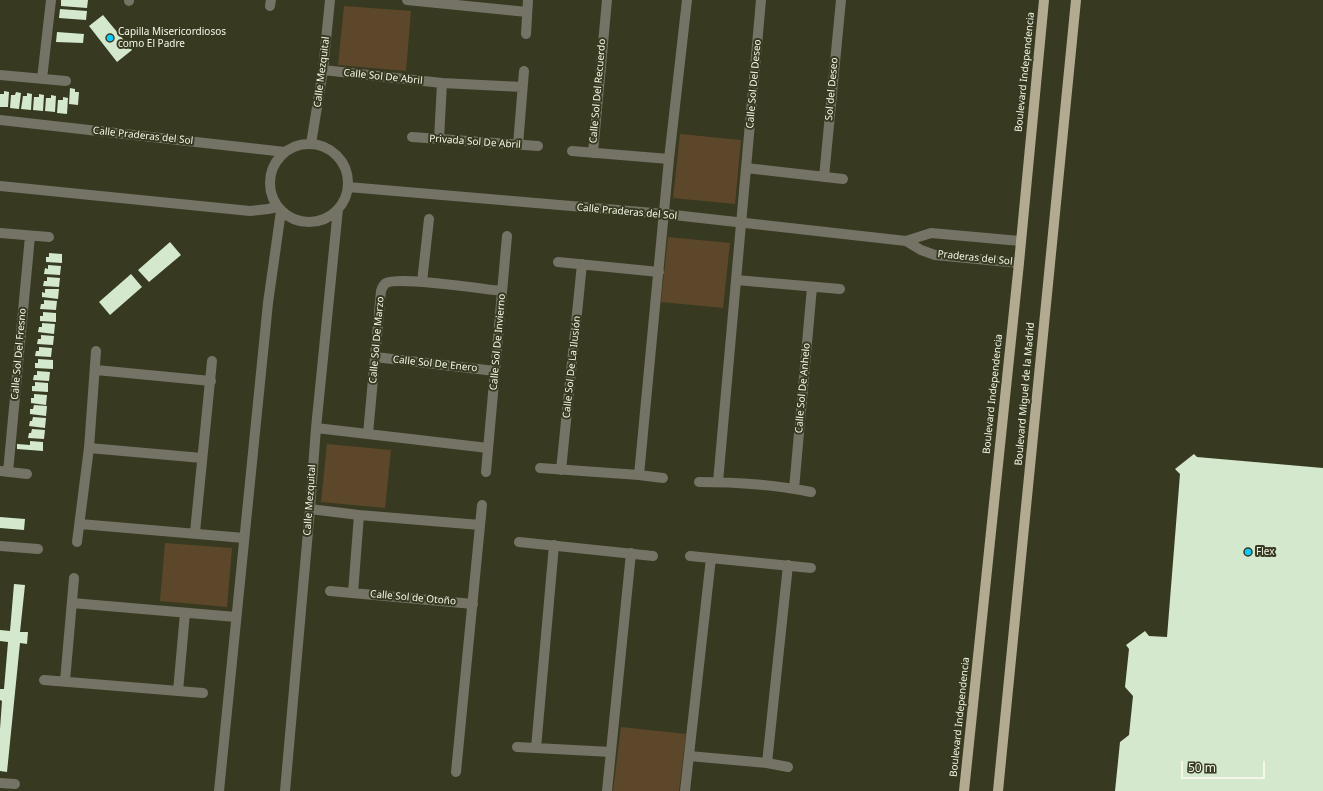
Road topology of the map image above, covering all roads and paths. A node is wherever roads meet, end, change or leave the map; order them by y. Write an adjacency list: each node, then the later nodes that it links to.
1 (51, 0): 16 (street)
2 (330, 0): 13 (street, Calle Mezquital)
3 (407, 0): 11 (street)
4 (528, 0): 11 (street)
5 (607, 0): 28 (street, Calle Sol Del Recuerdo)
6 (686, 0): 29 (street)
7 (761, 0): 30 (street, Calle Sol Del Deseo)
8 (841, 0): 31 (street, Sol del Deseo)
9 (1044, 0): 45 (main road, Boulevard Independencia)
10 (1076, 0): 120 (main road, Boulevard Miguel de la Madrid)
11 (527, 12): 12 (street)
12 (526, 34)
13 (324, 70): 18 (street, Calle Sol De Abril); 23 (street, Calle Mezquital)
14 (524, 71): 19 (street)
15 (0, 75): 16 (street)
16 (42, 79): 17 (street)
17 (66, 81)
18 (442, 83): 19 (street, Calle Sol De Abril); 22 (street)
19 (522, 87): 24 (street)
20 (0, 120): 27 (street, Calle Praderas del Sol)
21 (412, 137): 22 (street, Privada Sol De Abril)
22 (439, 139): 24 (street, Privada Sol De Abril)
23 (311, 144): 27 (street); 34 (street)
24 (518, 145): 25 (street, Privada Sol De Abril)
25 (538, 146)
26 (572, 151): 28 (street)
27 (285, 152): 35 (street)
28 (592, 153): 29 (street, Calle Sol Del Recuerdo)
29 (669, 159): 37 (street)
30 (746, 168): 31 (street); 39 (street, Calle Sol Del Deseo)
31 (824, 177): 32 (street)
32 (843, 179)
33 (0, 186): 35 (street)
34 (348, 187): 36 (street); 37 (street, Calle Praderas del Sol)
35 (279, 209): 36 (street); 83 (street)
36 (338, 209): 61 (street, Calle Mezquital)
37 (665, 214): 39 (street, Calle Praderas del Sol); 49 (street)
38 (429, 219): 51 (street)
39 (741, 224): 44 (street, Calle Praderas del Sol); 50 (street)
40 (0, 233): 41 (street)
41 (30, 236): 43 (street); 68 (street, Calle Sol Del Fresno)
42 (507, 236): 54 (street, Calle Sol De Invierno)
43 (49, 237)
44 (906, 241): 45 (street); 47 (street, Praderas del Sol)
45 (1020, 241): 47 (main road, Boulevard Independencia)
46 (558, 262): 48 (street)
47 (1019, 263): 119 (main road, Boulevard Independencia)
48 (582, 264): 49 (street); 67 (street, Calle Sol De La Ilusión)
49 (659, 272): 71 (street)
50 (736, 280): 52 (street); 74 (street)
51 (422, 282): 54 (street, Calle Sol De Marzo); 56 (street, Calle Sol De Marzo)
52 (812, 287): 53 (street); 75 (street, Calle Sol De Anhelo)
53 (840, 289)
54 (502, 291): 59 (street, Calle Sol De Invierno)
55 (96, 350): 58 (street)
56 (375, 357): 59 (street, Calle Sol De Enero); 62 (street, Calle Sol De Marzo)
57 (212, 361): 60 (street)
58 (96, 370): 60 (street); 63 (street)
59 (495, 371): 64 (street, Calle Sol De Invierno)
60 (211, 381): 65 (street)
61 (316, 428): 62 (street); 78 (street, Calle Mezquital)
62 (368, 434): 64 (street)
63 (90, 448): 65 (street); 80 (street)
64 (488, 448): 69 (street, Calle Sol De Invierno)
65 (202, 458): 82 (street)
66 (540, 468): 67 (street)
67 (561, 470): 71 (street)
68 (4, 471): 70 (street, Calle Sol Del Fresno)
69 (486, 472)
70 (27, 474)
71 (639, 475): 72 (street)
72 (663, 478)
73 (699, 482): 74 (street)
74 (718, 482): 75 (street)
75 (794, 488): 76 (street)
76 (811, 492)
77 (482, 505): 81 (street)
78 (310, 509): 79 (street); 116 (street, Calle Mezquital)
79 (359, 515): 81 (street); 97 (street)
80 (80, 524): 82 (street); 84 (street)
81 (480, 525): 99 (street)
82 (195, 532): 83 (street)
83 (244, 538): 101 (street)
84 (77, 542)
85 (519, 542): 86 (street)
86 (554, 545): 89 (street); 107 (street)
87 (0, 548): 88 (street)
88 (38, 549)
89 (631, 553): 90 (street); 108 (street)
90 (653, 556)
91 (690, 556): 92 (street)
92 (711, 558): 93 (street); 109 (street)
93 (788, 565): 94 (street); 110 (street)
94 (812, 568)
95 (74, 578): 98 (street)
96 (330, 591): 97 (street, Calle Sol de Otoño)
97 (353, 593): 99 (street, Calle Sol de Otoño)
98 (72, 603): 100 (street); 103 (street)
99 (473, 604): 112 (street)
100 (185, 613): 101 (street); 104 (street)
101 (236, 617): 115 (street)
102 (44, 680): 103 (street)
103 (65, 681): 104 (street)
104 (178, 691): 105 (street)
105 (203, 693)
106 (517, 747): 107 (street)
107 (536, 748): 108 (street)
108 (611, 752): 117 (street)
109 (689, 756): 110 (street); 118 (street)
110 (767, 763): 111 (street)
111 (788, 767)
112 (456, 772)
113 (0, 783): 114 (street)
114 (15, 784)
115 (219, 791)
116 (285, 791)
117 (607, 791)
118 (685, 791)
119 (964, 791)
120 (998, 791)

